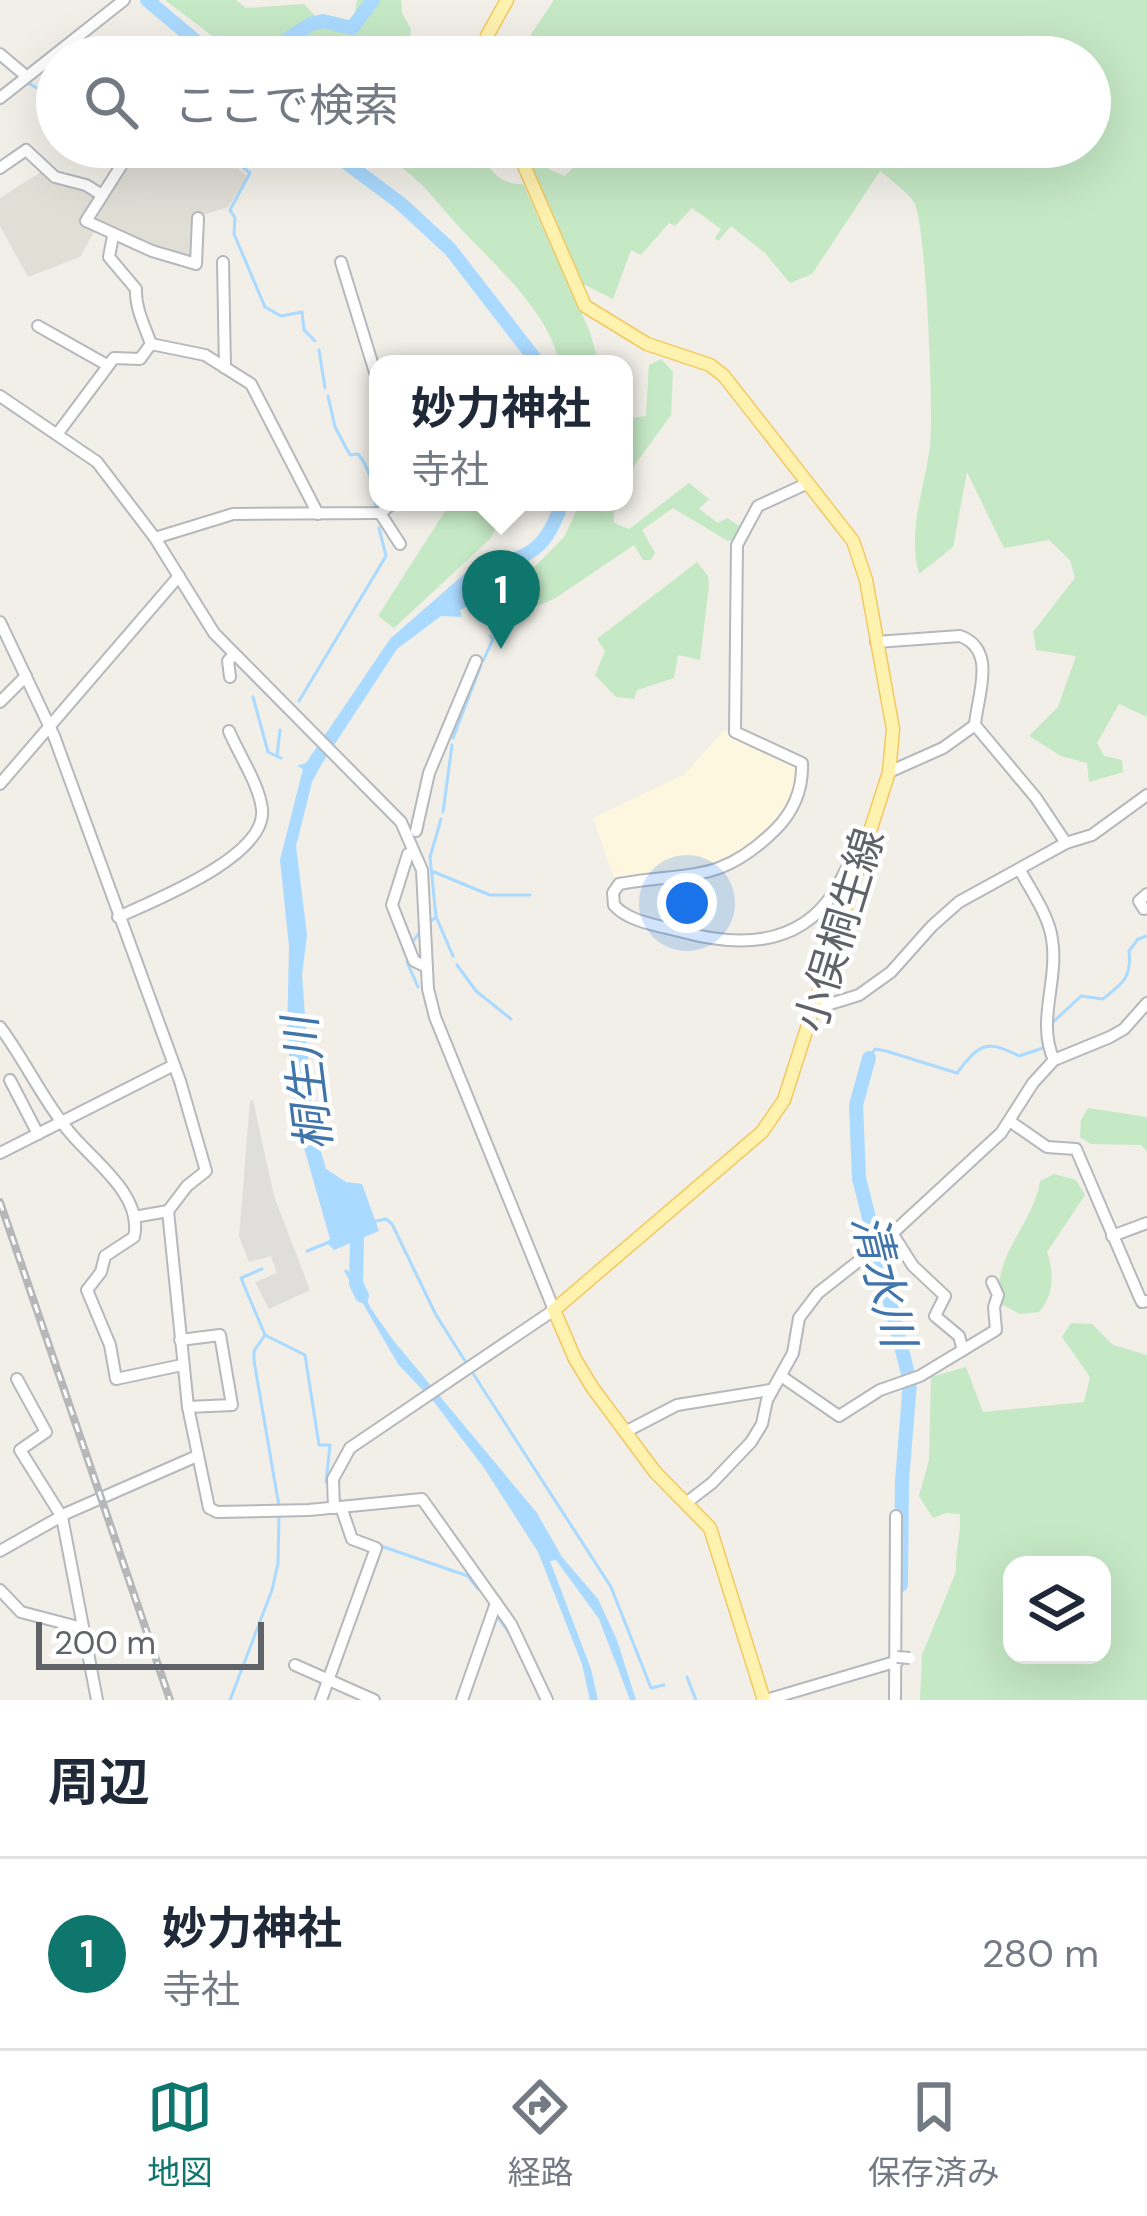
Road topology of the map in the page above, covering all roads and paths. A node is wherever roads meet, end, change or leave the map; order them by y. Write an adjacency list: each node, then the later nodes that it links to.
1 (124, 0): 3 (street)
2 (505, 1): 4 (main road)
3 (78, 36)
4 (488, 36)
5 (0, 54): 7 (street)
6 (36, 69): 7 (street)
7 (26, 76): 8 (street)
8 (0, 98)
9 (36, 159): 10 (street)
10 (0, 168)
11 (46, 168): 14 (street)
12 (119, 168): 14 (street)
13 (525, 168): 26 (main road, 小俣桐生線)
14 (102, 195): 16 (street)
15 (197, 218): 16 (street)
16 (112, 236): 20 (street)
17 (224, 262): 23 (street)
18 (341, 262): 21 (street)
19 (38, 326): 22 (street)
20 (151, 344): 22 (street); 23 (street)
21 (370, 355)
22 (107, 365): 25 (street)
23 (225, 368): 29 (street)
24 (0, 396): 25 (street)
25 (58, 433): 30 (street)
26 (806, 484): 34 (main road, 小俣桐生線); 49 (street)
27 (383, 511): 28 (street)
28 (380, 513): 29 (street); 31 (street)
29 (318, 514): 30 (street)
30 (155, 538): 32 (street)
31 (400, 544)
32 (179, 576): 35 (street); 40 (street)
33 (0, 622): 37 (street)
34 (876, 642): 41 (street); 45 (main road, 小俣桐生線)
35 (234, 654): 38 (street); 56 (street)
36 (476, 661): 48 (street)
37 (26, 676): 39 (street); 40 (street)
38 (230, 676)
39 (0, 702)
40 (49, 725): 44 (street); 55 (street)
41 (975, 725): 45 (street); 50 (street)
42 (230, 731): 55 (street)
43 (0, 761): 44 (street)
44 (11, 770): 46 (street)
45 (889, 772): 49 (main road, 小俣桐生線)
46 (0, 784)
47 (1147, 795): 50 (street)
48 (416, 831)
49 (868, 836): 58 (main road, 小俣桐生線)
50 (1066, 843): 52 (street)
51 (408, 854): 56 (street)
52 (1020, 870): 58 (street); 60 (street)
53 (1147, 894): 54 (street)
54 (1144, 909)
55 (118, 917): 61 (street)
56 (427, 967): 74 (street)
57 (1147, 1003): 60 (street)
58 (814, 1009): 74 (main road, 小俣桐生線)
59 (0, 1027): 63 (street)
60 (1054, 1060): 64 (street)
61 (174, 1065): 63 (street); 67 (street)
62 (10, 1080): 65 (street)
63 (62, 1122): 65 (street); 68 (street)
64 (1011, 1122): 70 (street); 71 (street)
65 (38, 1134): 66 (street)
66 (0, 1153)
67 (168, 1211): 68 (street); 75 (street)
68 (134, 1217): 77 (street)
69 (1147, 1223): 70 (street)
70 (1112, 1236): 73 (street)
71 (888, 1237): 76 (street); 78 (street)
72 (992, 1282): 76 (street)
73 (1147, 1301)
74 (554, 1310): 82 (main road); 85 (street)
75 (180, 1340): 77 (street); 81 (street)
76 (963, 1350): 78 (street)
77 (182, 1365): 81 (street)
78 (781, 1376): 80 (street)
79 (17, 1379): 87 (street)
80 (773, 1389): 82 (street); 84 (street)
81 (188, 1407): 83 (street)
82 (626, 1432): 84 (main road)
83 (196, 1456): 85 (street); 87 (street)
84 (686, 1503): 100 (main road)
85 (338, 1507): 90 (street); 94 (street)
86 (896, 1516): 92 (street)
87 (62, 1517): 88 (street); 91 (street)
88 (0, 1551)
89 (0, 1590): 91 (street)
90 (496, 1603): 98 (street); 99 (street)
91 (82, 1628): 95 (street)
92 (901, 1659): 100 (street); 101 (street)
93 (295, 1665): 94 (street)
94 (329, 1681): 96 (street); 97 (street)
95 (97, 1700)
96 (320, 1700)
97 (374, 1700)
98 (462, 1700)
99 (547, 1700)
100 (765, 1700)
101 (896, 1700)

